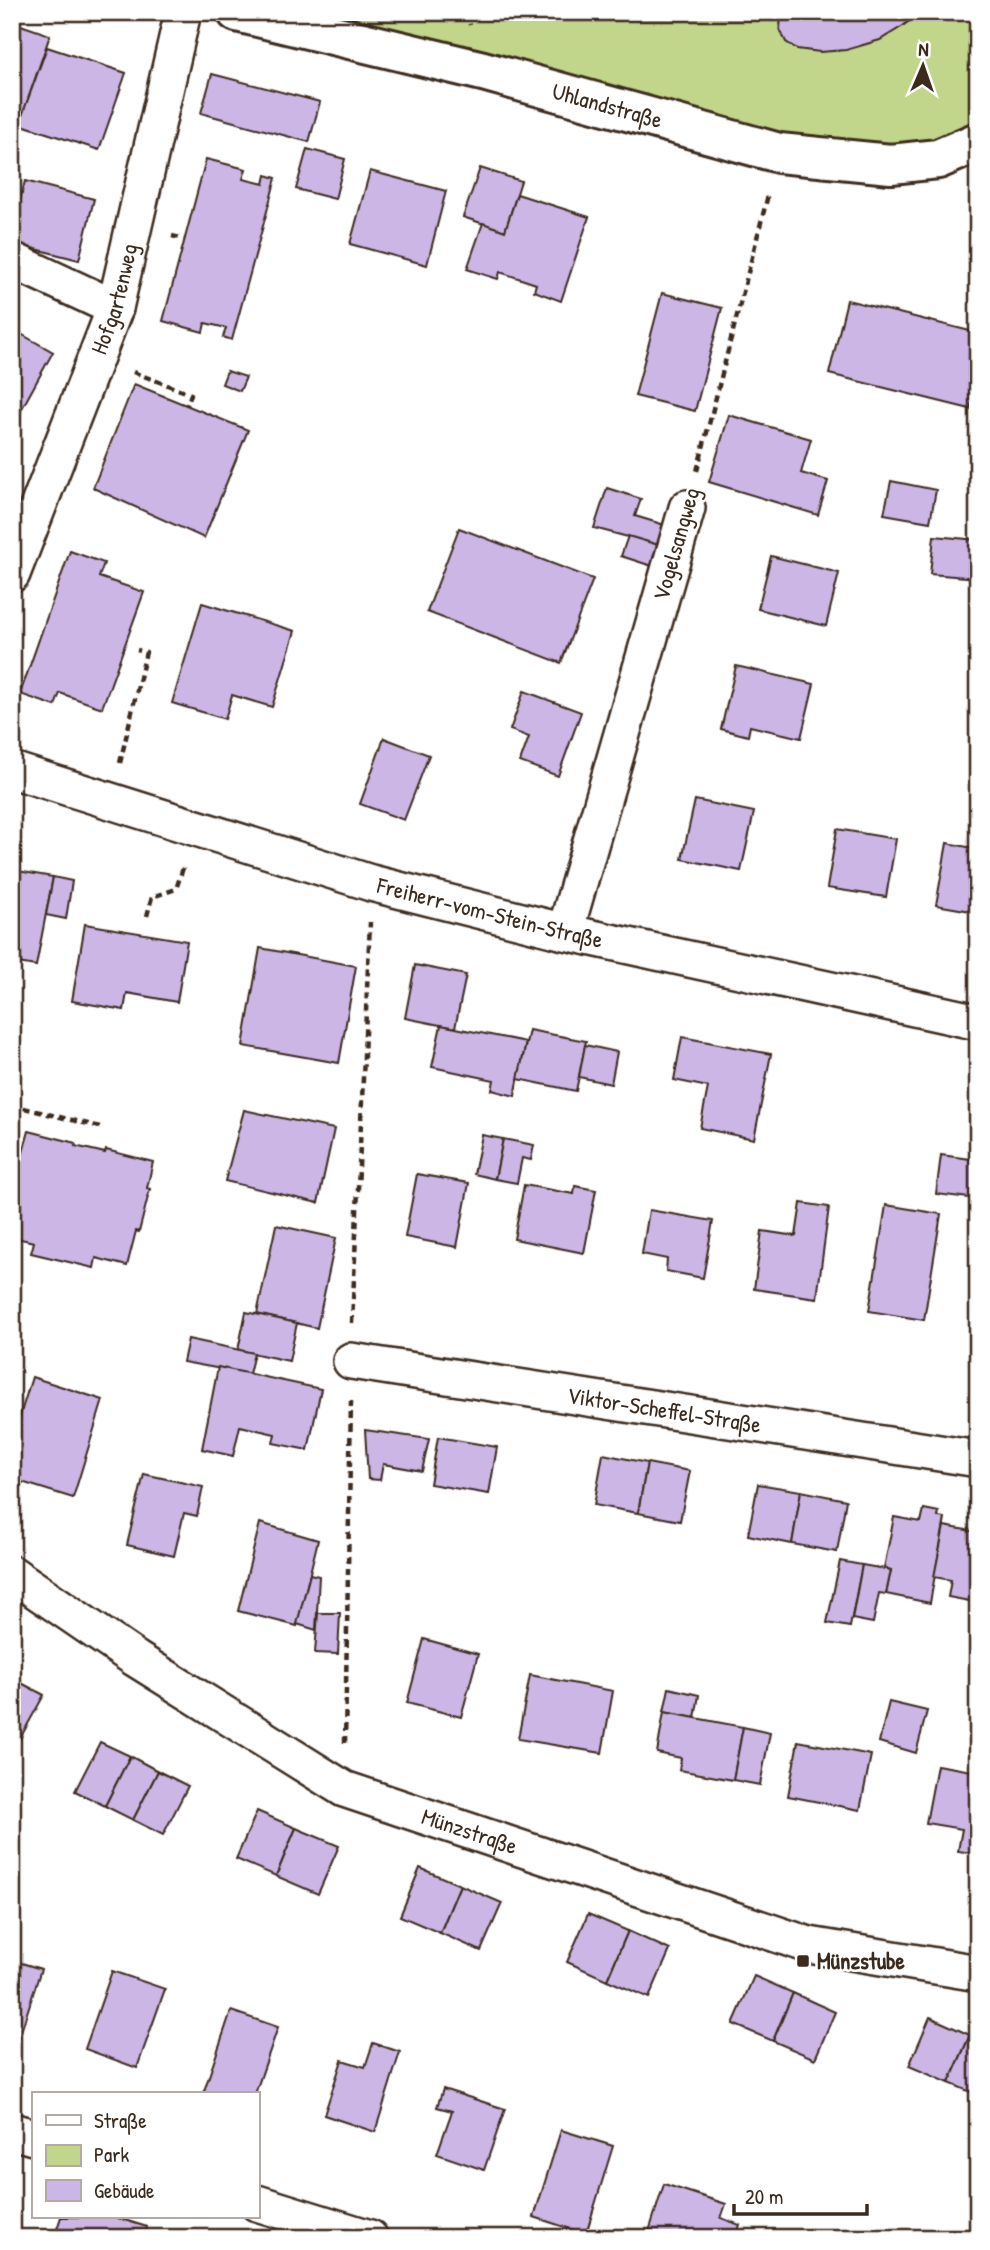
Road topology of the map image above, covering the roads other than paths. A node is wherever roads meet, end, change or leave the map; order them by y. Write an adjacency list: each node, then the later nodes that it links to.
1 (183, 12): 5 (street, Hofgartenweg)
2 (237, 12): 3 (main road, Uhlandstraße)
3 (978, 142)
4 (12, 260): 5 (street)
5 (115, 308): 7 (street, Hofgartenweg)
6 (687, 508): 9 (street, Vogelsangweg)
7 (12, 574)
8 (12, 770): 9 (street, Freiherr-vom-Stein-Straße)
9 (565, 932): 10 (street, Freiherr-vom-Stein-Straße)
10 (978, 1022)
11 (351, 1362): 12 (street, Viktor-Scheffel-Straße)
12 (978, 1459)
13 (12, 1574): 14 (street, Münzstraße)
14 (978, 1973)
15 (12, 2131): 16 (street)
16 (32, 2137)
17 (259, 2204): 18 (street)
18 (370, 2238)

